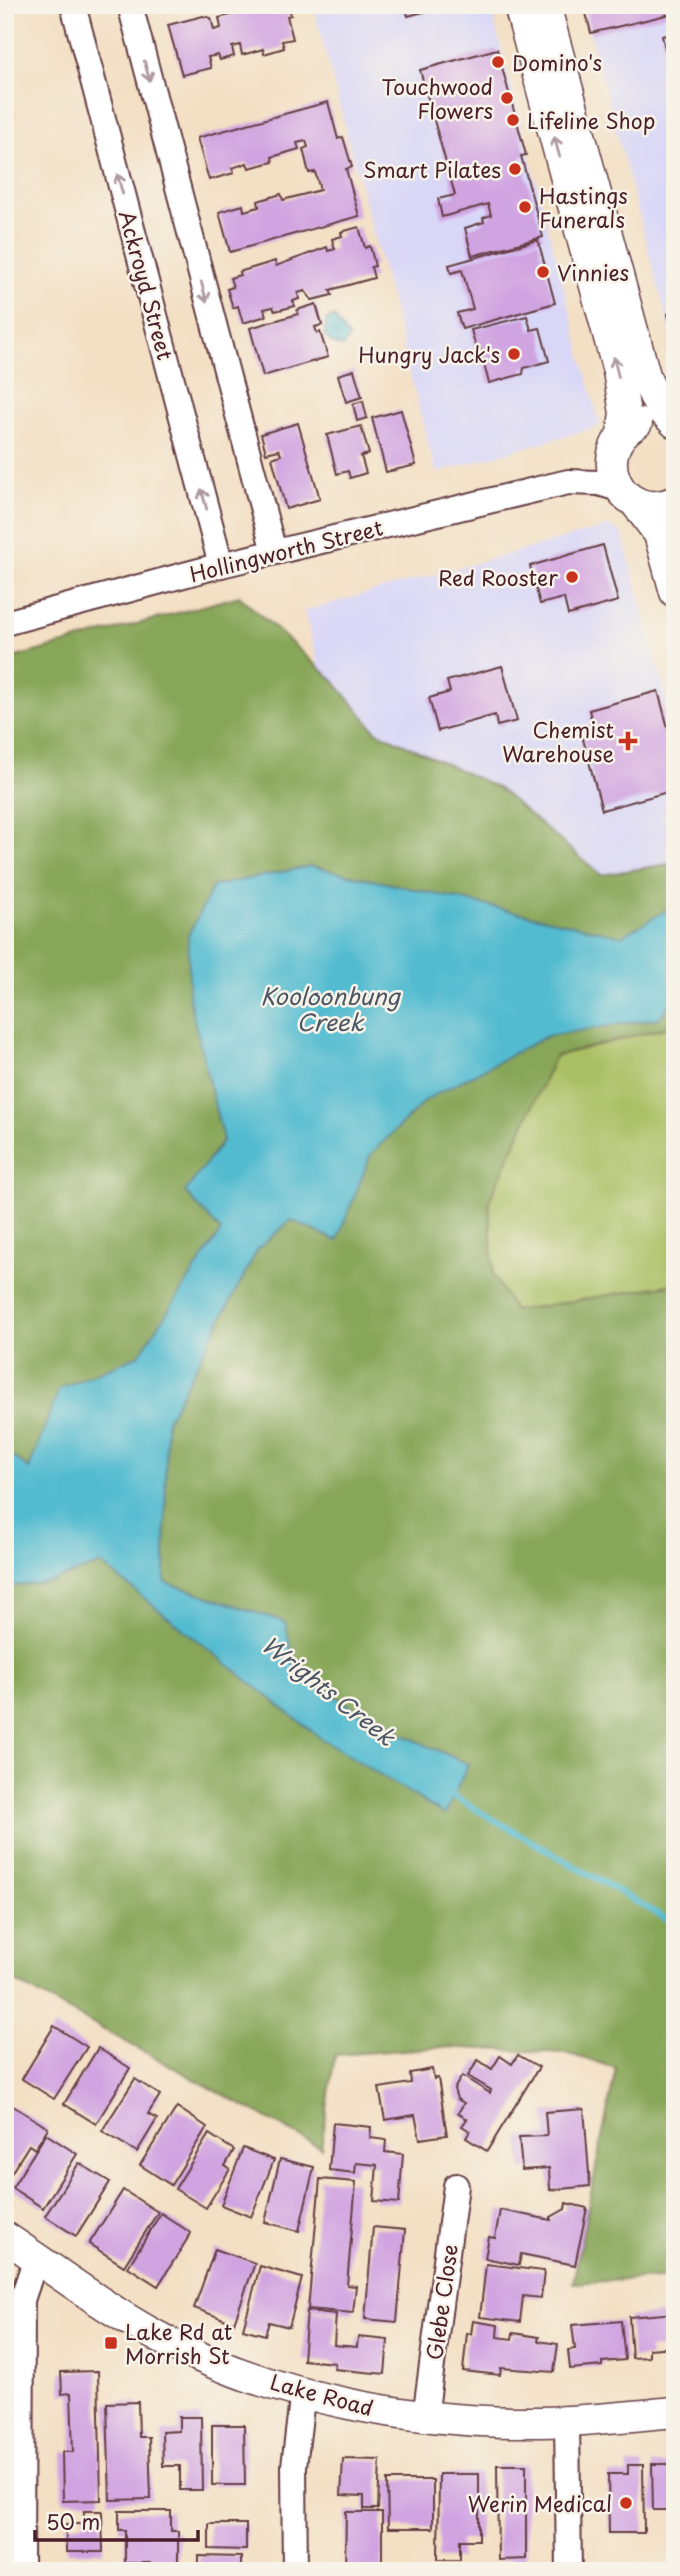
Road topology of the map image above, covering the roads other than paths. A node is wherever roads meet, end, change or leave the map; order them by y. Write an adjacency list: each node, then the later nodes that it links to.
1 (73, 5): 11 (street, Ackroyd Street, one-way to 1)
2 (130, 5): 10 (street, one-way to 10)
3 (519, 5): 6 (main road, one-way to 3)
4 (545, 5): 5 (main road)
5 (675, 424): 6 (main road)
6 (618, 442): 7 (street, Hollingworth Street); 8 (main road)
7 (568, 482): 8 (street, Hollingworth Street); 10 (street, Hollingworth Street)
8 (628, 496): 9 (main road); 12 (main road)
9 (675, 501)
10 (274, 552): 11 (street, Hollingworth Street)
11 (221, 565): 13 (street, Hollingworth Street)
12 (675, 592)
13 (5, 623)
14 (456, 2186): 19 (street, Glebe Close)
15 (5, 2237): 16 (main road, Lake Road)
16 (36, 2258): 17 (main road, Lake Road); 21 (street)
17 (303, 2391): 19 (main road, Lake Road); 23 (street)
18 (675, 2412): 20 (main road, Lake Road)
19 (425, 2417): 20 (main road, Lake Road)
20 (567, 2421): 24 (street)
21 (13, 2523): 22 (street)
22 (22, 2571)
23 (295, 2571)
24 (569, 2571)

